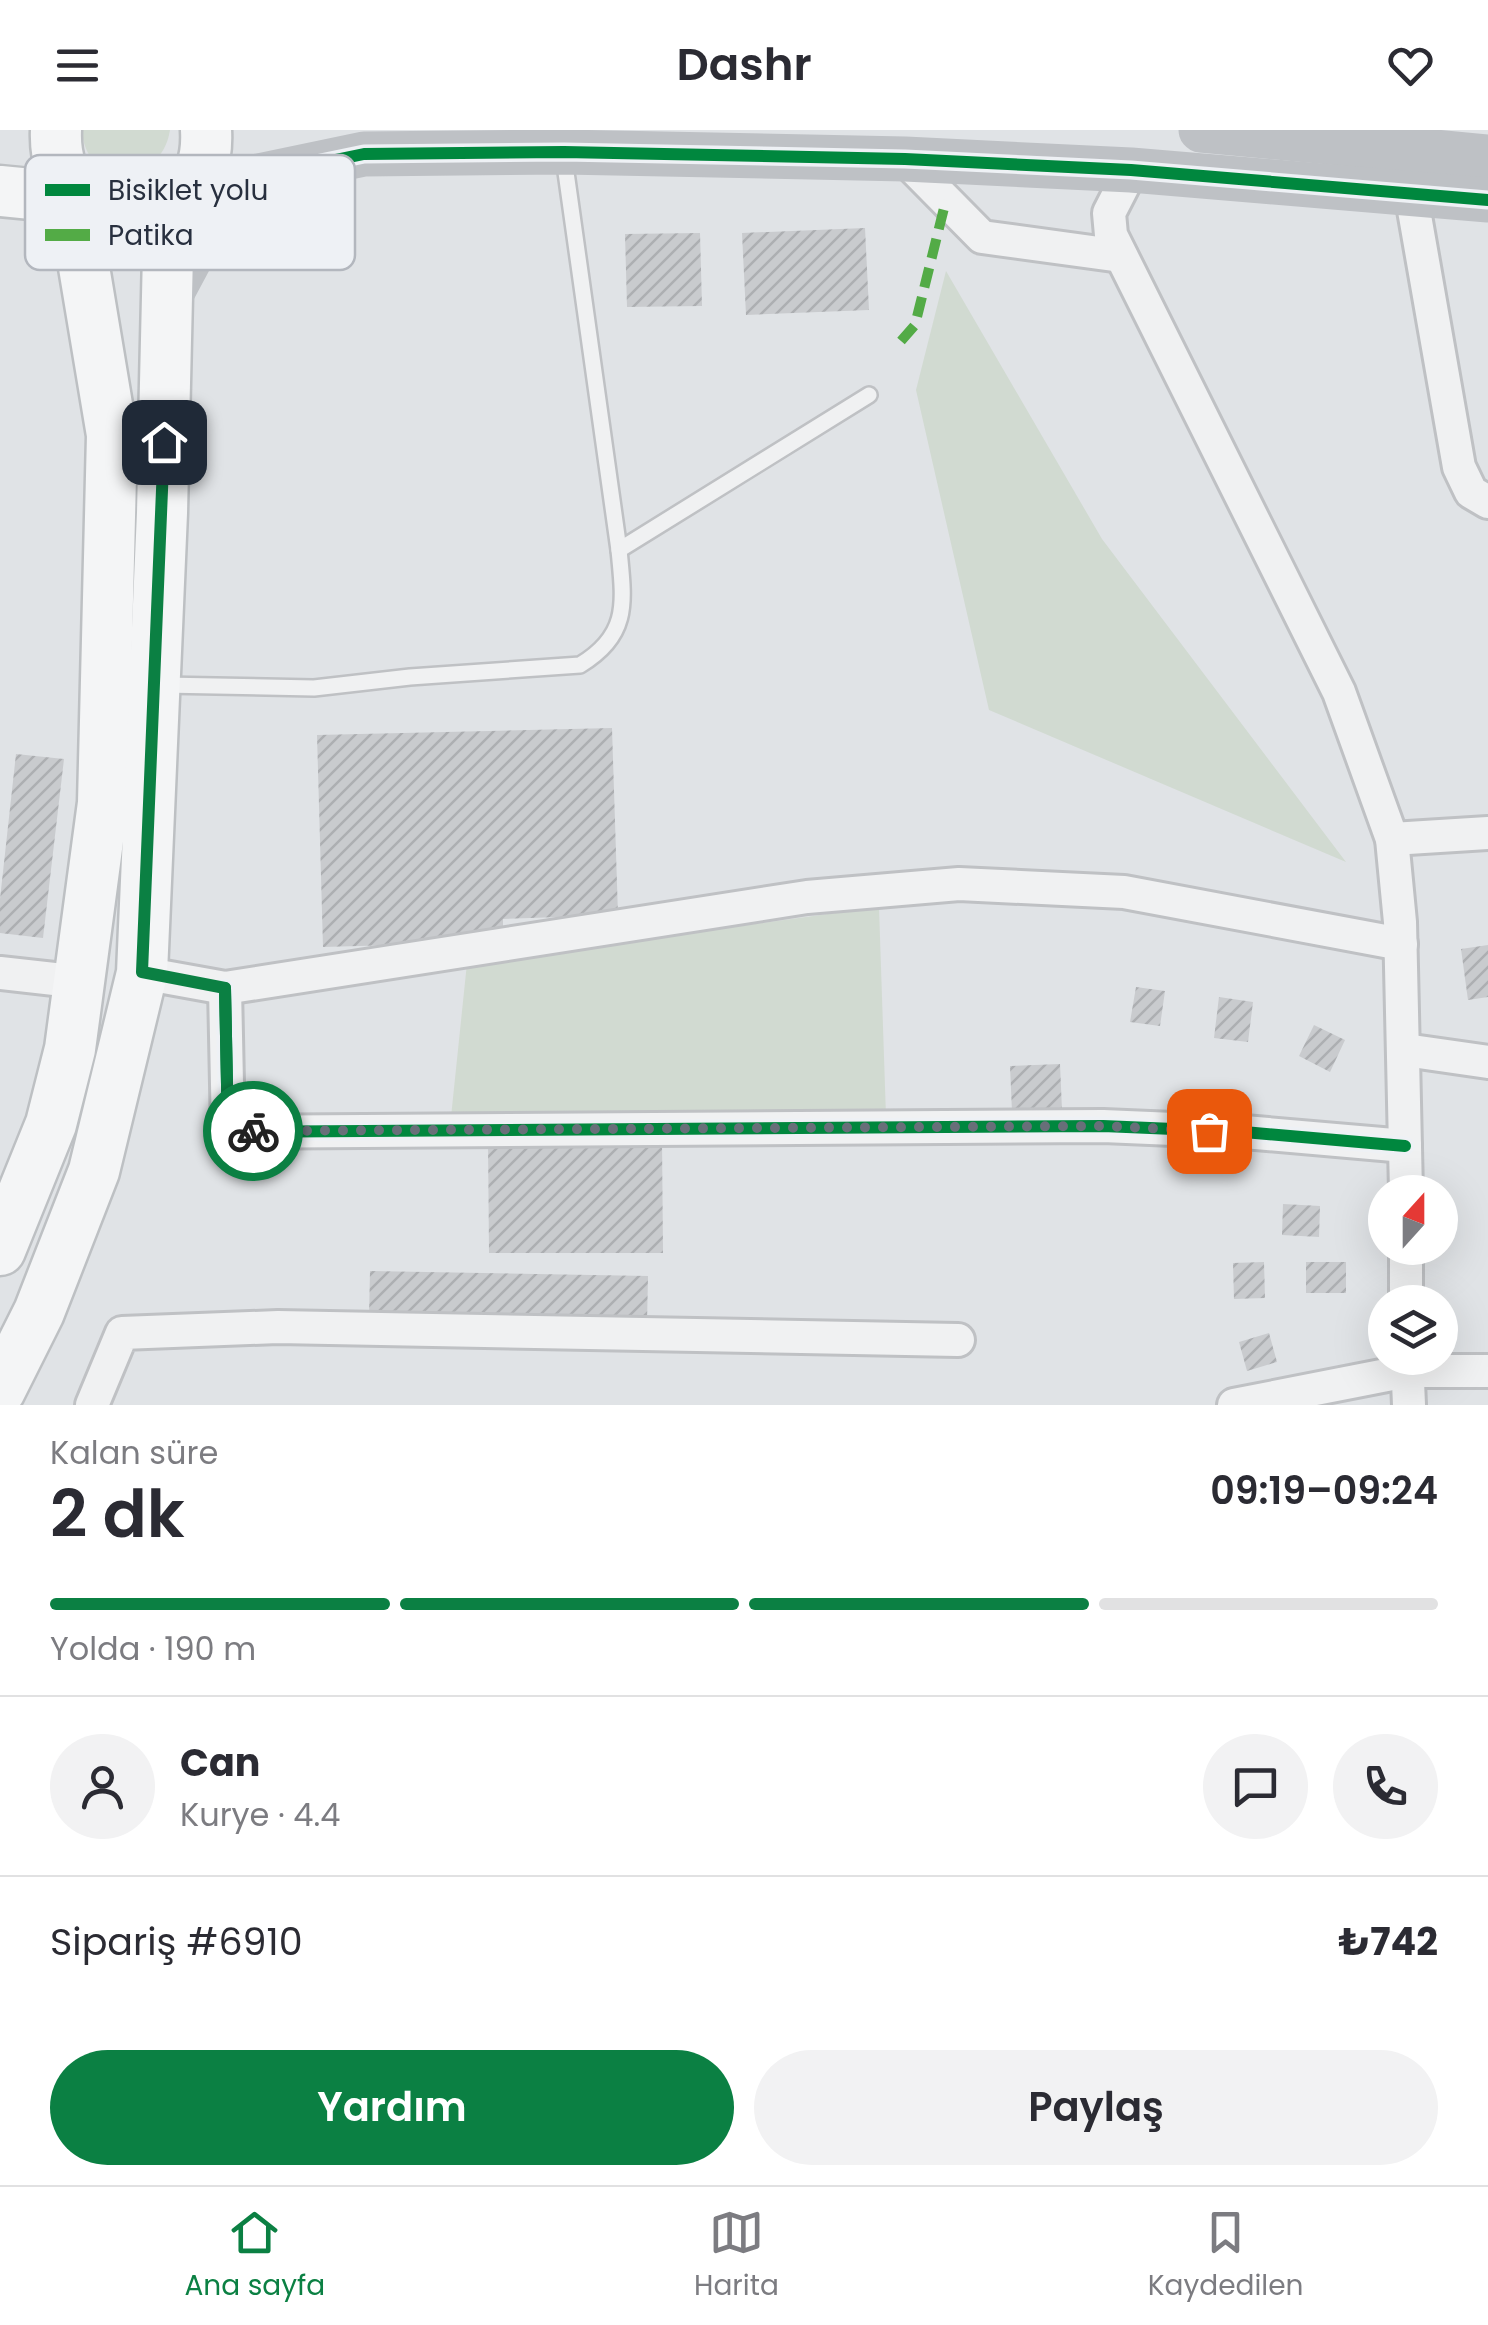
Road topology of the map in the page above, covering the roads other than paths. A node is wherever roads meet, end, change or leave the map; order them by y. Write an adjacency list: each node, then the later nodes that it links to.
1 (56, 130): 9 (main road)
2 (206, 130): 10 (main road)
3 (1201, 130): 4 (street)
4 (1383, 138): 6 (street)
5 (906, 145): 7 (street); 13 (street); 18 (street)
6 (1482, 148)
7 (564, 152): 8 (street); 25 (lane)
8 (364, 154): 11 (street); 12 (street)
9 (56, 155)
10 (206, 155)
11 (355, 156)
12 (355, 157)
13 (1131, 170): 15 (street); 18 (street)
14 (0, 191): 16 (main road)
15 (1411, 193): 17 (street); 24 (street)
16 (25, 194)
17 (1488, 200)
18 (1121, 256): 28 (street)
19 (85, 270): 32 (main road)
20 (168, 270): 22 (main road)
21 (183, 270): 22 (street)
22 (168, 300): 26 (main road)
23 (869, 395): 25 (lane)
24 (1488, 502)
25 (619, 550): 26 (lane)
26 (154, 685): 30 (main road)
27 (1488, 833): 28 (street)
28 (1392, 839): 29 (street)
29 (1401, 944): 33 (street); 34 (street)
30 (142, 972): 33 (street); 44 (main road)
31 (0, 973): 32 (street)
32 (81, 982): 38 (main road)
33 (225, 988): 36 (street)
34 (1405, 1050): 35 (street); 36 (street)
35 (1488, 1062)
36 (1405, 1146): 37 (street)
37 (1406, 1175)
38 (0, 1250)
39 (958, 1340): 45 (street)
40 (1458, 1368): 41 (street)
41 (1488, 1371)
42 (1368, 1373): 46 (street)
43 (1408, 1375): 47 (street)
44 (0, 1390)
45 (92, 1405)
46 (1234, 1405)
47 (1410, 1405)

